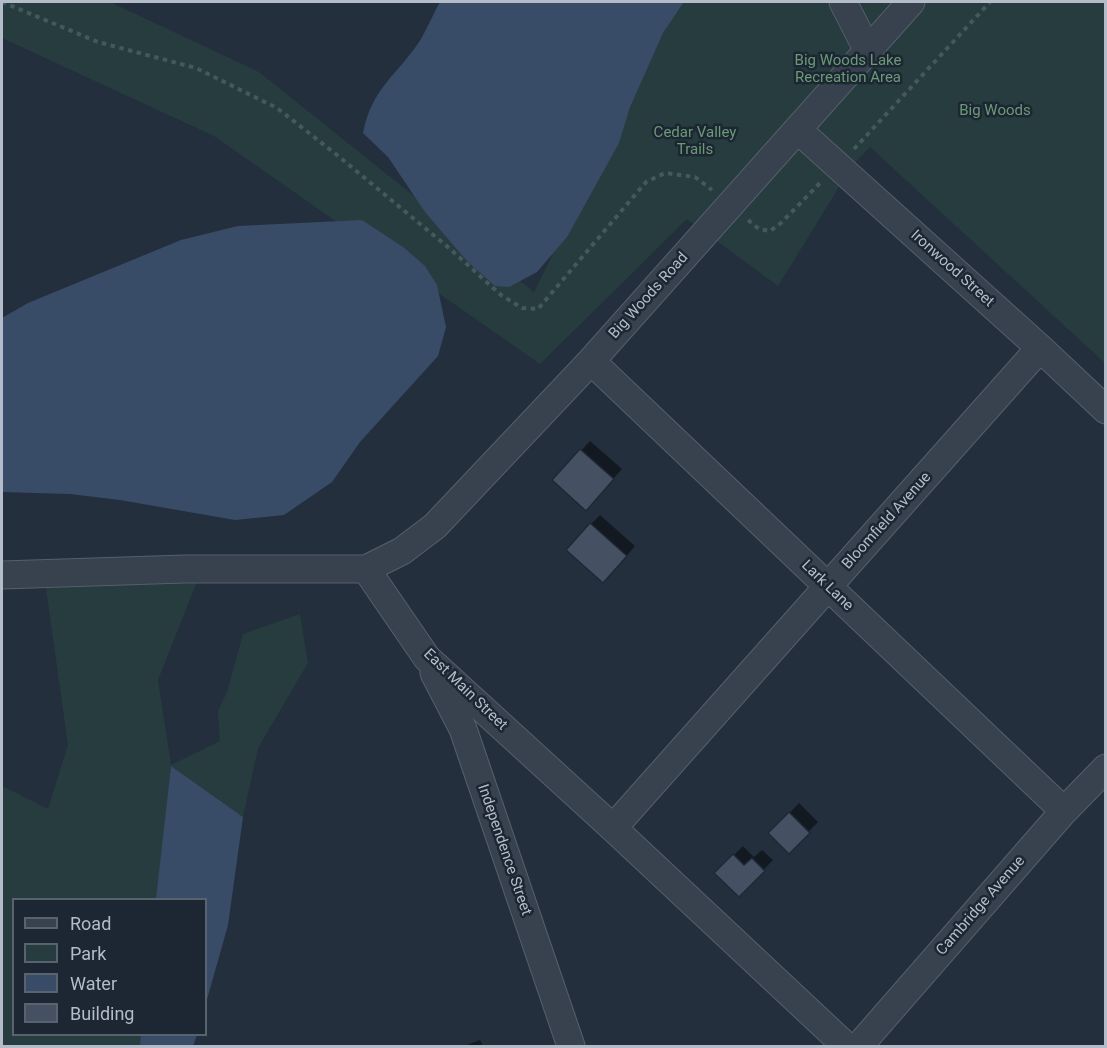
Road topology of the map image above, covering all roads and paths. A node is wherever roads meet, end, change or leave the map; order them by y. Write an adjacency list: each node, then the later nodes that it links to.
1 (2, 2): 8 (path)
2 (843, 2): 5 (street)
3 (911, 2): 5 (street, Big Woods Road)
4 (990, 2): 7 (path)
5 (868, 51): 6 (street, Big Woods Road)
6 (798, 130): 7 (street, Ironwood Street); 8 (street, Big Woods Road)
7 (838, 166): 8 (path); 9 (street, Ironwood Street)
8 (730, 205): 10 (street, Big Woods Road)
9 (1040, 348): 11 (street, Ironwood Street); 14 (street, Bloomfield Avenue)
10 (591, 361): 12 (street, Big Woods Road); 14 (street, Lark Lane)
11 (1106, 410)
12 (366, 569): 13 (street); 15 (street, East Main Street)
13 (2, 575)
14 (828, 587): 17 (street, Lark Lane); 18 (street, Bloomfield Avenue)
15 (427, 658): 18 (street, East Main Street); 19 (street, Independence Street)
16 (1106, 768): 17 (street, Cambridge Avenue)
17 (1064, 812): 21 (street, Cambridge Avenue)
18 (613, 828): 20 (street, East Main Street)
19 (571, 1047)
20 (846, 1047)
21 (859, 1047)

